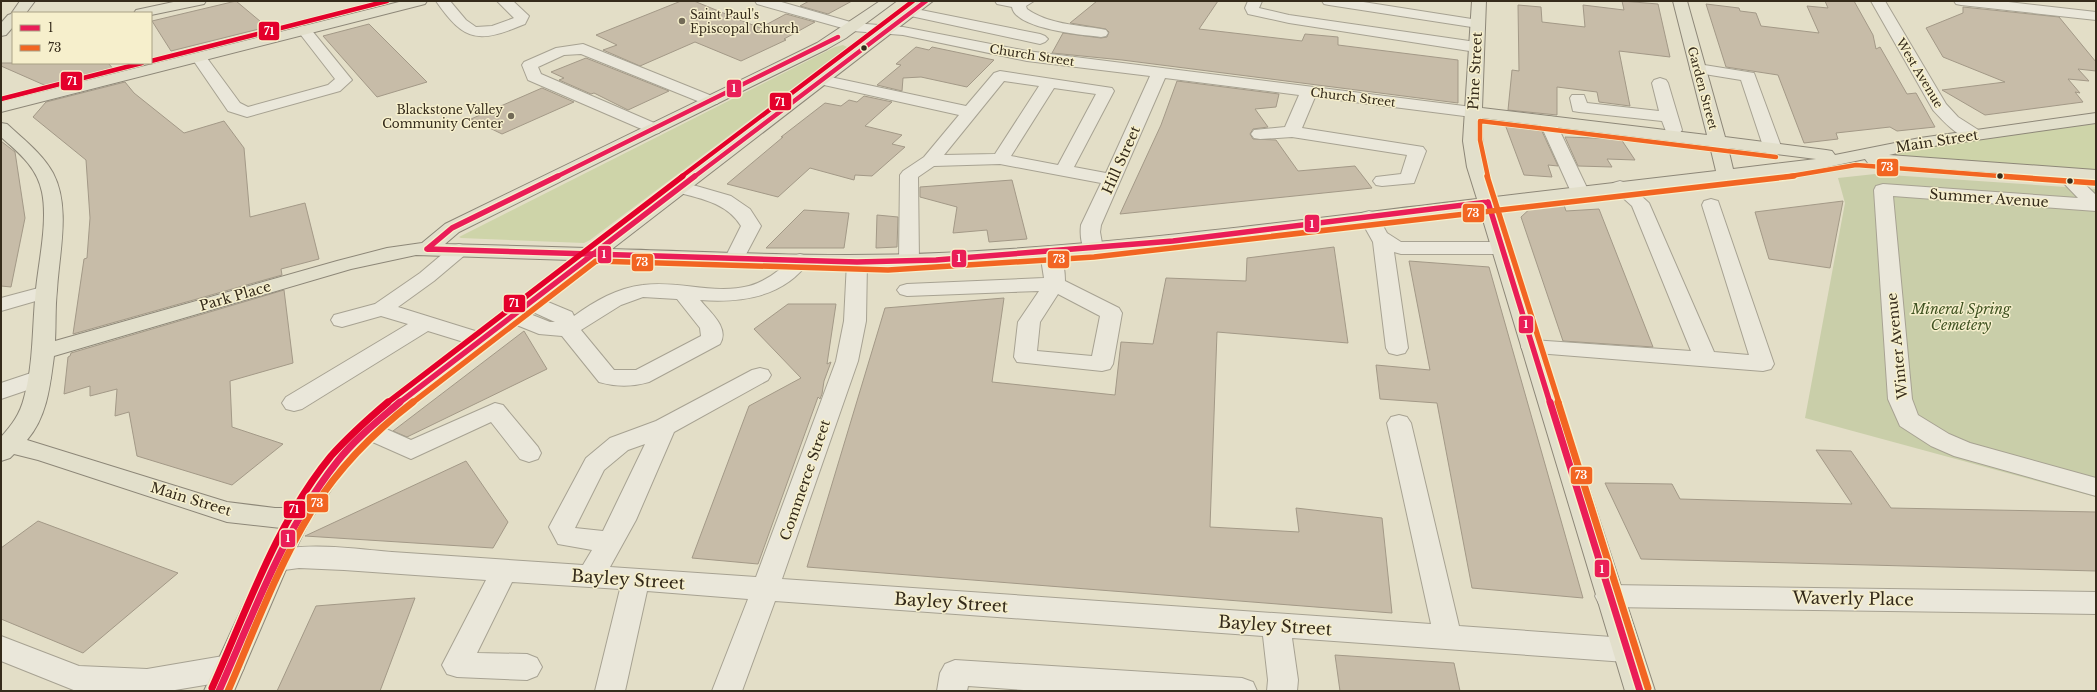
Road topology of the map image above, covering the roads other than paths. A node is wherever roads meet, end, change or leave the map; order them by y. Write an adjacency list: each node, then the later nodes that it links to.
1 (420, 1): 23 (main road)
2 (443, 1): 3 (street)
3 (504, 1)
4 (762, 1): 21 (street, Church Street)
5 (889, 1): 21 (main road)
6 (1002, 1): 15 (street)
7 (1255, 1): 29 (street)
8 (1329, 1): 20 (street)
9 (1479, 1): 20 (main road, Pine Street)
10 (1680, 1): 32 (main road, Garden Street)
11 (1878, 1): 51 (street, West Avenue)
12 (1961, 1): 18 (street)
13 (2074, 1): 18 (street)
14 (190, 2): 17 (main road)
15 (1023, 3): 25 (street)
16 (920, 5): 22 (main road); 27 (street)
17 (145, 12)
18 (2093, 18)
19 (12, 19): 24 (main road)
20 (1478, 24): 29 (main road, Pine Street)
21 (853, 27): 22 (street, Church Street); 40 (main road)
22 (889, 29): 30 (street, Church Street); 35 (main road)
23 (304, 30): 31 (main road); 31 (street)
24 (1, 32)
25 (1101, 33)
26 (12, 39): 28 (main road)
27 (1040, 39)
28 (1, 41)
29 (1476, 47): 43 (main road, Pine Street)
30 (1019, 54): 33 (street, Church Street); 34 (street)
31 (199, 57): 41 (main road)
32 (1698, 70): 53 (main road, Garden Street); 54 (street)
33 (1160, 72): 38 (street, Church Street); 62 (street, Hill Street)
34 (1000, 76): 36 (street); 42 (street)
35 (821, 80): 42 (street); 64 (main road)
36 (1049, 83): 56 (street); 58 (street)
37 (1660, 83): 44 (street)
38 (1309, 91): 43 (street, Church Street); 49 (street)
39 (1578, 98): 44 (street)
40 (711, 101): 48 (main road); 48 (street)
41 (1, 107)
42 (970, 112): 57 (street)
43 (1472, 112): 46 (main road, Church Street); 68 (main road, Pine Street)
44 (1670, 117): 52 (street)
45 (2096, 118): 51 (main road, Main Street)
46 (1547, 121): 52 (main road, Church Street); 67 (street)
47 (1, 128): 85 (main road, Main Street)
48 (653, 129): 74 (main road)
49 (1292, 132): 50 (street); 63 (street)
50 (1260, 134)
51 (1974, 135): 55 (main road, Main Street)
52 (1675, 137): 53 (main road, Church Street)
53 (1717, 142): 54 (main road, Church Street); 60 (main road, Garden Street)
54 (1773, 149): 55 (main road, Church Street)
55 (1856, 157): 59 (main road); 60 (main road, Main Street)
56 (1000, 159): 57 (street); 58 (street)
57 (930, 161): 81 (street)
58 (1063, 171): 62 (street)
59 (2063, 173): 61 (main road); 70 (street)
60 (1726, 175): 65 (main road, Main Street)
61 (2096, 175)
62 (1112, 179): 75 (street, Hill Street)
63 (1382, 181)
64 (679, 187): 78 (main road); 79 (street)
65 (1620, 187): 67 (main road, Main Street); 97 (street)
66 (1883, 190): 70 (street, Summer Avenue); 107 (street, Winter Avenue)
67 (1580, 192): 68 (main road, Main Street)
68 (1488, 202): 71 (main road, Main Street); 73 (main road, Pine Street)
69 (1711, 205): 97 (street)
70 (2096, 205)
71 (1369, 217): 72 (street); 75 (main road, Main Street)
72 (1383, 241): 73 (street); 95 (street)
73 (1502, 248): 94 (main road, Pine Street)
74 (427, 249): 76 (main road, Park Place); 96 (main road, Park Place)
75 (1093, 249): 77 (main road, Main Street)
76 (459, 250): 78 (main road, Park Place); 88 (street)
77 (1050, 252): 81 (main road, Main Street); 83 (street)
78 (593, 253): 79 (main road, Main Street); 89 (main road)
79 (735, 258): 80 (main road, Main Street)
80 (800, 260): 82 (main road, Main Street); 86 (street)
81 (909, 261): 82 (main road, Main Street)
82 (857, 262): 114 (street, Commerce Street)
83 (1054, 284): 83 (street); 84 (street)
84 (907, 290)
85 (46, 292): 87 (street); 96 (main road, Main Street)
86 (683, 293): 92 (street); 92 (street)
87 (1, 305)
88 (382, 309): 90 (street); 91 (street)
89 (520, 309): 92 (street); 93 (main road)
90 (342, 320)
91 (425, 323): 93 (street); 101 (street)
92 (568, 329)
93 (480, 340): 104 (main road)
94 (1532, 347): 97 (street); 115 (main road, Pine Street)
95 (1397, 348)
96 (44, 352): 99 (main road, Main Street)
97 (1706, 359)
98 (760, 375): 103 (street)
99 (40, 378): 100 (street); 105 (main road, Main Street)
100 (1, 391)
101 (294, 403)
102 (1399, 423): 118 (street)
103 (664, 427): 109 (street); 109 (street)
104 (367, 430): 106 (street); 108 (main road)
105 (6, 448): 108 (main road, Main Street)
106 (528, 453)
107 (2096, 487)
108 (299, 517): 110 (main road)
109 (611, 542): 112 (street)
110 (277, 560): 111 (street, Bayley Street); 122 (main road)
111 (504, 571): 112 (street, Bayley Street); 121 (street)
112 (590, 578): 113 (street, Bayley Street)
113 (636, 581): 114 (street, Bayley Street); 123 (street)
114 (764, 590): 117 (street, Bayley Street); 124 (street, Commerce Street)
115 (1609, 596): 116 (street, Waverly Place); 120 (main road, Pine Street)
116 (2096, 603)
117 (1276, 626): 118 (street, Bayley Street); 127 (street)
118 (1448, 638): 120 (street, Bayley Street)
119 (1, 648): 122 (street)
120 (1626, 650): 128 (main road, Pine Street)
121 (527, 667)
122 (224, 679)
123 (610, 691)
124 (727, 691)
125 (952, 691): 126 (street)
126 (1242, 691)
127 (1282, 691)
128 (1640, 691)

